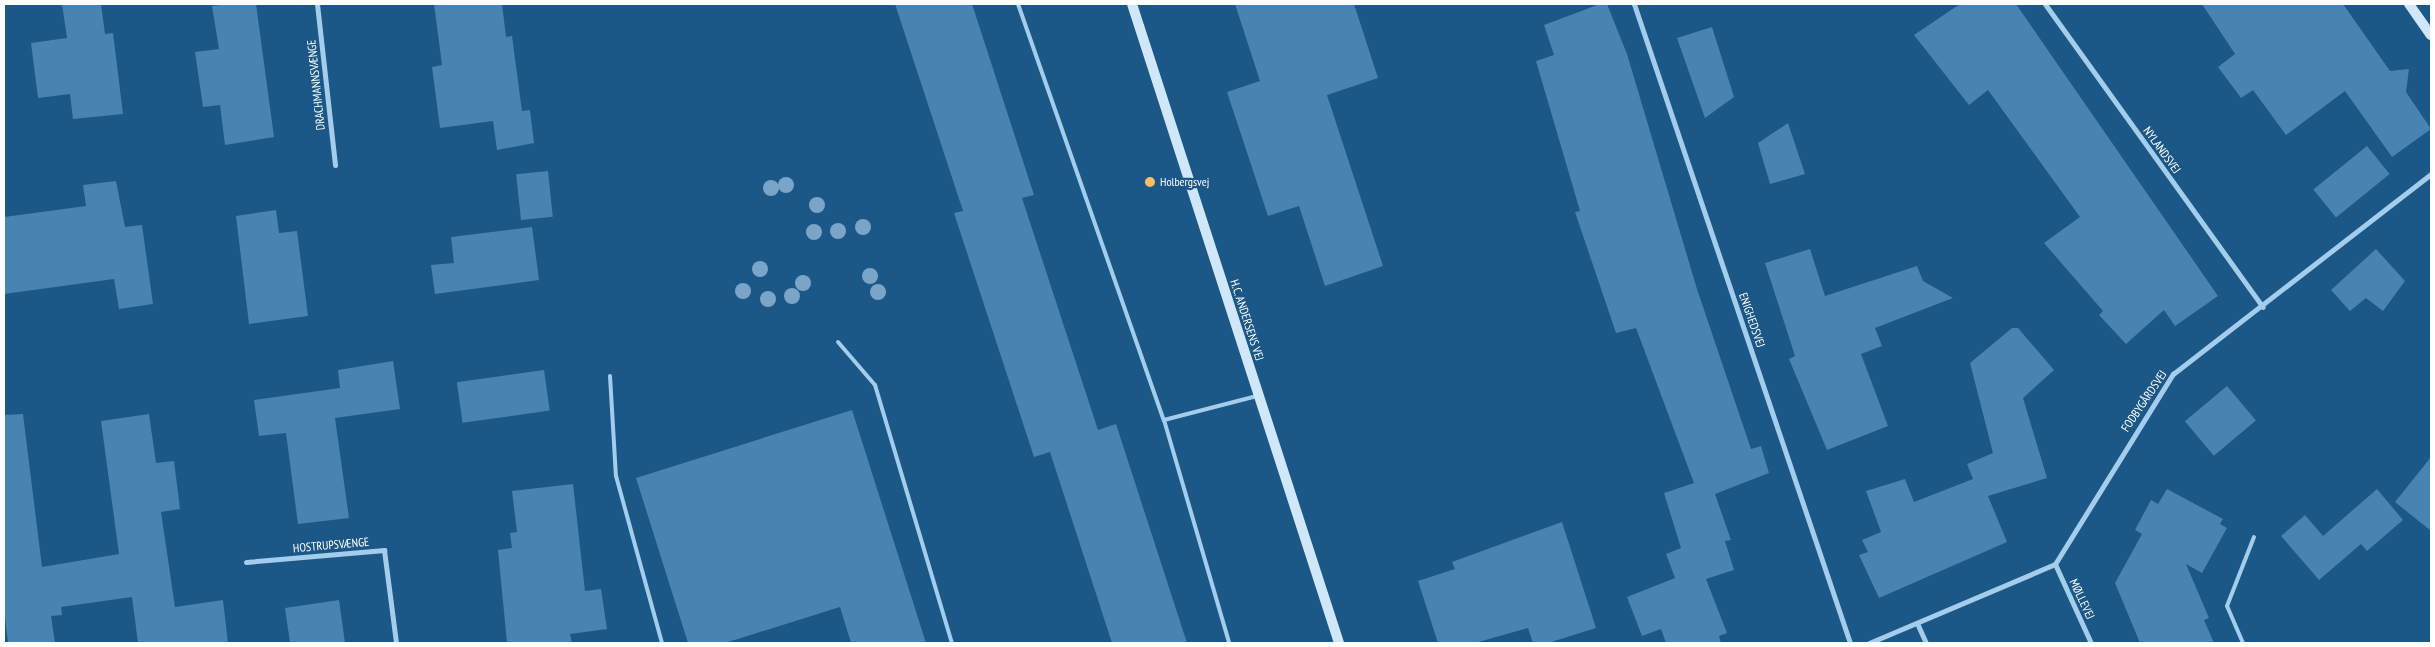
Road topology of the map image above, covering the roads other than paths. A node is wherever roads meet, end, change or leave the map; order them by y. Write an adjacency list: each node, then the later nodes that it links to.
1 (317, 4): 8 (street, DRACHMANNSVÆNGE)
2 (1018, 4): 14 (lane)
3 (1132, 4): 13 (street, H.C. ANDERSENS VEJ)
4 (1634, 4): 24 (street, ENIGHEDSVEJ)
5 (2045, 4): 10 (street, NYLANDSVEJ)
6 (2409, 4): 7 (street)
7 (2431, 35)
8 (335, 164)
9 (2431, 174): 10 (street, FODBYGÅRDSVEJ)
10 (2263, 307): 17 (street, FODBYGÅRDSVEJ)
11 (838, 342): 21 (lane)
12 (610, 376): 20 (lane)
13 (1259, 396): 14 (lane); 23 (street, H.C. ANDERSENS VEJ)
14 (1164, 420): 22 (lane)
15 (2254, 537): 28 (lane)
16 (246, 562): 19 (street, HOSTRUPSVÆNGE)
17 (2055, 564): 18 (street); 27 (street, MØLLEVEJ)
18 (1917, 623): 25 (street); 26 (street)
19 (396, 643)
20 (662, 643)
21 (952, 643)
22 (1229, 643)
23 (1339, 643)
24 (1850, 643)
25 (1868, 643)
26 (1926, 643)
27 (2091, 643)
28 (2243, 643)

